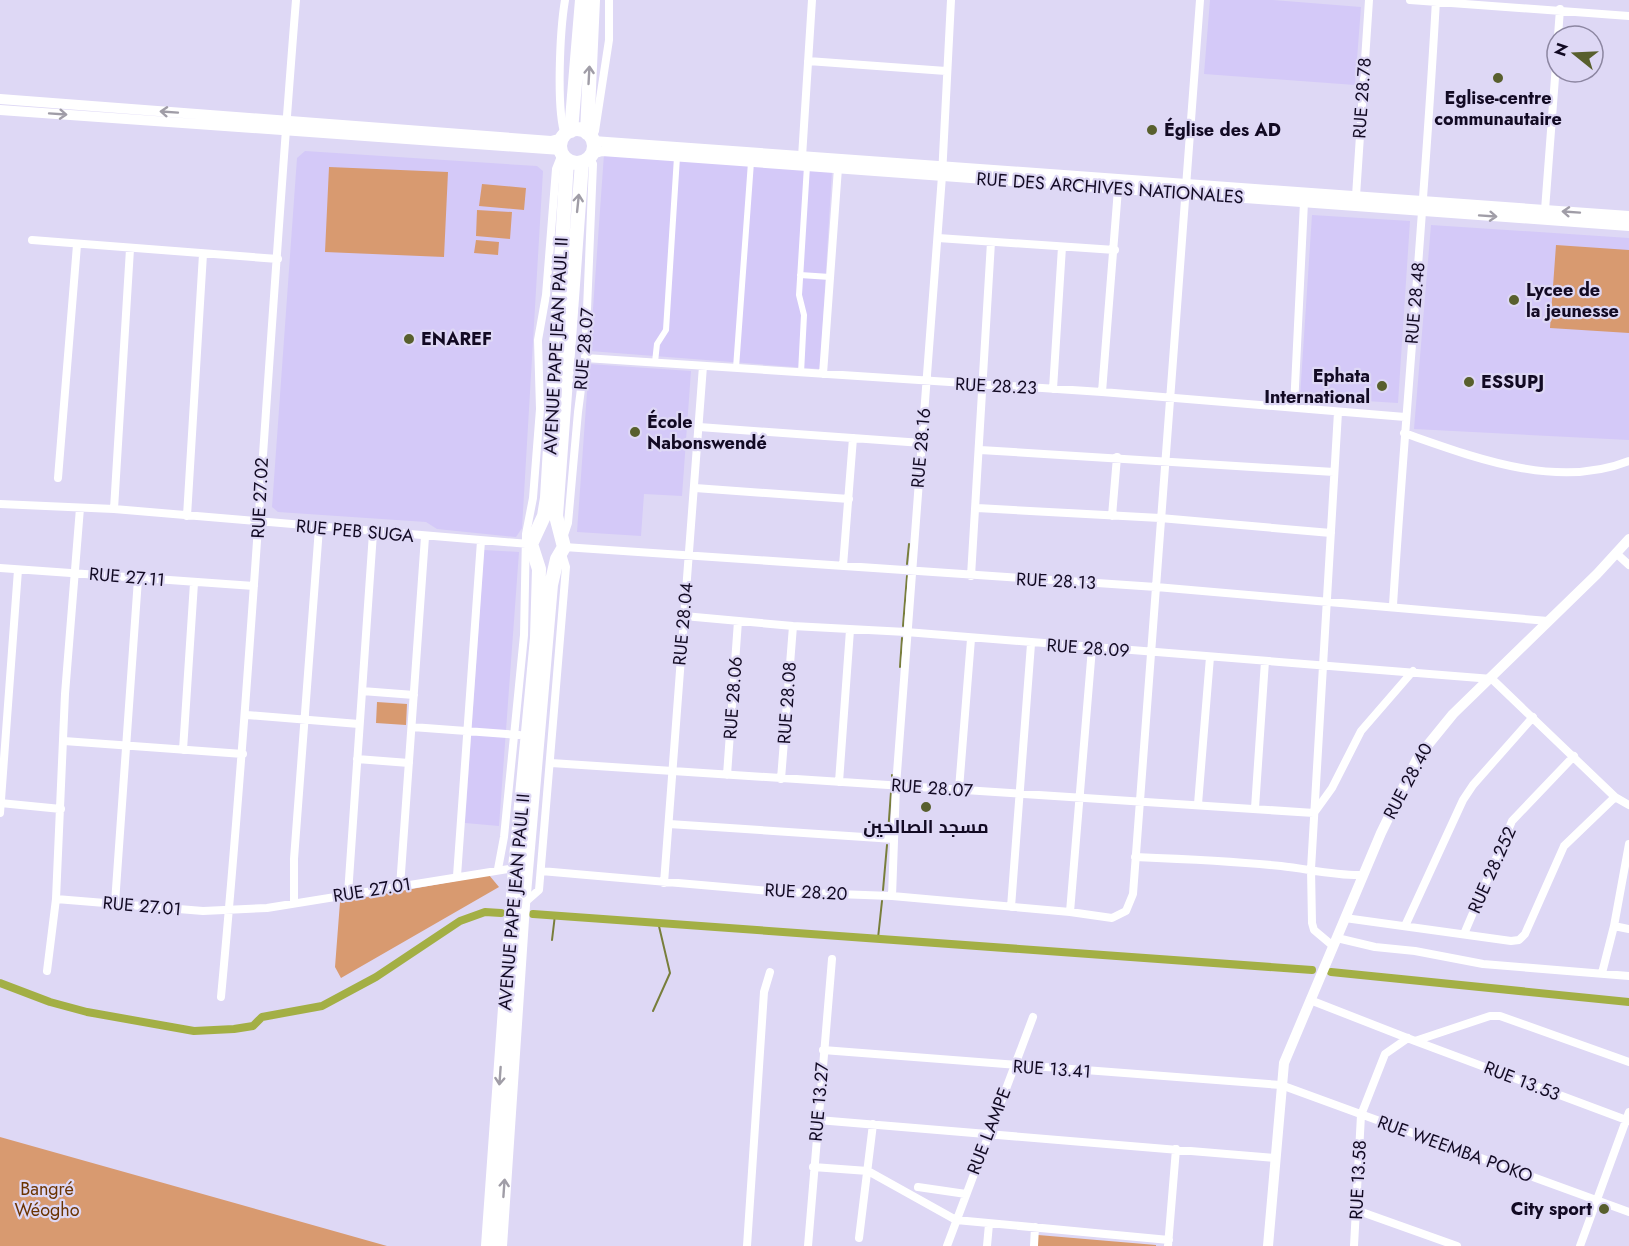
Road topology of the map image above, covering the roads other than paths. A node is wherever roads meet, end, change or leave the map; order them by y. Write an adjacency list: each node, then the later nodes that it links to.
1 (296, 0): 21 (street, RUE 27.02)
2 (565, 0): 22 (street)
3 (582, 0): 22 (highway, AVENUE PAPE JEAN PAUL II)
4 (593, 0): 23 (highway, AVENUE PAPE JEAN PAUL II, one-way to 4)
5 (609, 0): 23 (street, RUE 28.07)
6 (812, 0): 16 (street)
7 (951, 0): 17 (street, RUE 28.16)
8 (1200, 0): 30 (street)
9 (1369, 0): 31 (street, RUE 28.78)
10 (1410, 0): 11 (street)
11 (1436, 1): 12 (street); 33 (street, RUE 28.48)
12 (1501, 2): 13 (street)
13 (1560, 9): 14 (street); 15 (street)
14 (1629, 16)
15 (1559, 24)
16 (808, 61): 17 (street); 26 (street)
17 (946, 71): 28 (street, RUE 28.16)
18 (1555, 84): 34 (street)
19 (0, 99): 21 (street, one-way to 19)
20 (0, 110): 21 (street, one-way to 21)
21 (286, 125): 22 (street); 45 (street, RUE 27.02)
22 (565, 145): 23 (highway); 23 (highway); 83 (highway, AVENUE PAPE JEAN PAUL II); 89 (street)
23 (589, 148): 24 (street, RUE DES ARCHIVES NATIONALES); 26 (street, RUE DES ARCHIVES NATIONALES); 48 (street, RUE 28.07); 90 (highway, AVENUE PAPE JEAN PAUL II, one-way to 23)
24 (676, 157): 25 (street, RUE DES ARCHIVES NATIONALES); 49 (street)
25 (751, 162): 26 (street, RUE DES ARCHIVES NATIONALES); 51 (street)
26 (804, 162): 27 (street, RUE DES ARCHIVES NATIONALES); 28 (street, RUE DES ARCHIVES NATIONALES); 46 (street)
27 (837, 168): 28 (street, RUE DES ARCHIVES NATIONALES); 47 (street)
28 (942, 171): 29 (street, RUE DES ARCHIVES NATIONALES); 30 (street, RUE DES ARCHIVES NATIONALES); 37 (street, RUE 28.16)
29 (1118, 189): 30 (street, RUE DES ARCHIVES NATIONALES); 43 (street)
30 (1187, 189): 31 (street, RUE DES ARCHIVES NATIONALES); 32 (street, RUE DES ARCHIVES NATIONALES); 58 (street)
31 (1356, 196): 33 (street, RUE DES ARCHIVES NATIONALES)
32 (1304, 202): 33 (street, RUE DES ARCHIVES NATIONALES); 59 (street)
33 (1424, 206): 34 (street, RUE DES ARCHIVES NATIONALES); 36 (street, RUE DES ARCHIVES NATIONALES, one-way to 36); 61 (street, RUE 28.48)
34 (1545, 210): 35 (street, RUE DES ARCHIVES NATIONALES, one-way to 34)
35 (1629, 216)
36 (1629, 226)
37 (938, 238): 39 (street); 54 (street, RUE 28.16)
38 (32, 240): 40 (street)
39 (991, 242): 41 (street); 55 (street)
40 (77, 245): 42 (street); 71 (street)
41 (1062, 247): 43 (street); 56 (street)
42 (130, 249): 44 (street); 77 (street)
43 (1115, 250): 57 (street)
44 (203, 254): 45 (street); 78 (street)
45 (278, 259): 81 (street, RUE 27.02)
46 (800, 276): 47 (street); 52 (street)
47 (830, 277): 53 (street)
48 (585, 358): 49 (street, RUE 28.23); 90 (street, RUE 28.07)
49 (655, 362): 50 (street, RUE 28.23)
50 (704, 366): 51 (street, RUE 28.23); 62 (street, RUE 28.04)
51 (736, 368): 52 (street, RUE 28.23)
52 (801, 373): 53 (street, RUE 28.23)
53 (823, 374): 54 (street, RUE 28.23)
54 (927, 382): 55 (street, RUE 28.23); 65 (street, RUE 28.16)
55 (982, 385): 56 (street, RUE 28.23); 66 (street)
56 (1053, 389): 57 (street, RUE 28.23)
57 (1102, 392): 58 (street, RUE 28.23)
58 (1168, 398): 59 (street, RUE 28.23); 68 (street)
59 (1294, 408): 60 (street, RUE 28.23)
60 (1338, 412): 61 (street, RUE 28.23); 70 (street)
61 (1406, 417): 63 (street, RUE 28.48)
62 (699, 427): 64 (street); 72 (street, RUE 28.04)
63 (1404, 433): 69 (street); 106 (street, RUE 28.48)
64 (853, 438): 65 (street); 73 (street)
65 (922, 443): 98 (street, RUE 28.16)
66 (980, 450): 67 (street); 76 (street)
67 (1117, 456): 68 (street); 79 (street)
68 (1164, 459): 70 (street); 80 (street)
69 (1629, 462)
70 (1334, 472): 85 (street)
71 (58, 478)
72 (695, 488): 73 (street); 92 (street, RUE 28.04)
73 (849, 499): 95 (street)
74 (0, 504): 75 (street, RUE PEB SUGA)
75 (80, 508): 77 (street, RUE PEB SUGA); 99 (street)
76 (977, 508): 79 (street); 100 (street)
77 (114, 509): 78 (street, RUE PEB SUGA)
78 (187, 516): 81 (street, RUE PEB SUGA)
79 (1112, 516): 80 (street)
80 (1160, 518): 85 (street); 104 (street)
81 (258, 521): 82 (street, RUE PEB SUGA); 103 (street, RUE 27.02)
82 (319, 528): 84 (street, RUE PEB SUGA); 126 (street)
83 (538, 532): 89 (highway, AVENUE PAPE JEAN PAUL II); 90 (highway)
84 (373, 533): 86 (street, RUE PEB SUGA); 122 (street)
85 (1331, 533): 105 (street)
86 (425, 537): 88 (street, RUE PEB SUGA); 123 (street)
87 (1629, 539): 91 (street, RUE 28.40)
88 (481, 541): 89 (street, RUE PEB SUGA); 129 (street)
89 (528, 544): 93 (highway, AVENUE PAPE JEAN PAUL II); 130 (street)
90 (561, 547): 92 (street, RUE 28.13); 93 (highway); 137 (street, RUE 28.07); 173 (highway, AVENUE PAPE JEAN PAUL II)
91 (1617, 554): 94 (street); 109 (street, RUE 28.40)
92 (689, 556): 95 (street, RUE 28.13); 107 (street, RUE 28.04)
93 (536, 558): 130 (highway, AVENUE PAPE JEAN PAUL II)
94 (1629, 565)
95 (843, 566): 98 (street, RUE 28.13)
96 (0, 568): 97 (street, RUE 27.11)
97 (18, 570): 99 (street, RUE 27.11); 149 (street)
98 (912, 570): 100 (street, RUE 28.13); 112 (street, RUE 28.16)
99 (76, 573): 101 (street, RUE 27.11); 131 (street)
100 (971, 576): 104 (street, RUE 28.13)
101 (138, 579): 102 (street, RUE 27.11); 132 (street)
102 (194, 583): 103 (street, RUE 27.11); 133 (street)
103 (254, 586): 124 (street, RUE 27.02)
104 (1156, 587): 105 (street, RUE 28.13); 116 (street)
105 (1327, 600): 106 (street, RUE 28.13); 119 (street)
106 (1393, 605): 109 (street, RUE 28.13)
107 (684, 616): 108 (street, RUE 28.09); 139 (street, RUE 28.04)
108 (738, 621): 110 (street, RUE 28.09); 140 (street, RUE 28.06)
109 (1548, 621): 121 (street, RUE 28.40)
110 (793, 626): 111 (street, RUE 28.09); 141 (street, RUE 28.08)
111 (850, 630): 112 (street, RUE 28.09); 142 (street)
112 (906, 632): 113 (street, RUE 28.09); 143 (street, RUE 28.16)
113 (970, 639): 114 (street, RUE 28.09); 144 (street)
114 (1031, 644): 115 (street, RUE 28.09); 145 (street)
115 (1092, 648): 116 (street, RUE 28.09); 146 (street)
116 (1152, 652): 117 (street, RUE 28.09); 148 (street)
117 (1210, 657): 118 (street, RUE 28.09); 150 (street)
118 (1265, 661): 119 (street, RUE 28.09); 152 (street)
119 (1323, 665): 120 (street, RUE 28.09); 155 (street)
120 (1413, 671): 121 (street, RUE 28.09); 155 (street)
121 (1492, 678): 125 (street); 164 (street, RUE 28.40)
122 (362, 691): 123 (street); 127 (street)
123 (414, 695): 128 (street)
124 (247, 714): 126 (street); 134 (street, RUE 27.02)
125 (1533, 717): 135 (street); 178 (street)
126 (305, 719): 127 (street); 172 (street)
127 (359, 723): 136 (street)
128 (412, 727): 129 (street); 138 (street)
129 (467, 732): 130 (street); 165 (street)
130 (521, 735): 160 (highway, AVENUE PAPE JEAN PAUL II); 161 (street)
131 (64, 741): 132 (street); 153 (street)
132 (127, 746): 133 (street); 171 (street)
133 (183, 750): 134 (street)
134 (243, 754): 175 (street, RUE 27.02)
135 (1574, 756): 147 (street); 181 (street, RUE 28.252)
136 (357, 759): 138 (street); 168 (street)
137 (551, 763): 139 (street, RUE 28.07); 163 (street, RUE 28.07)
138 (409, 764): 167 (street)
139 (671, 771): 140 (street, RUE 28.07); 156 (street, RUE 28.04)
140 (727, 775): 141 (street, RUE 28.07)
141 (781, 779): 142 (street, RUE 28.07)
142 (839, 782): 143 (street, RUE 28.07)
143 (896, 786): 144 (street, RUE 28.07); 157 (street, RUE 28.16)
144 (959, 789): 145 (street, RUE 28.07)
145 (1019, 794): 146 (street, RUE 28.07); 174 (street)
146 (1079, 798): 148 (street, RUE 28.07); 176 (street)
147 (1615, 798): 151 (street); 181 (street)
148 (1140, 802): 150 (street, RUE 28.07); 159 (street)
149 (0, 803): 153 (street); 154 (street)
150 (1198, 804): 152 (street, RUE 28.07)
151 (1629, 805)
152 (1255, 808): 155 (street, RUE 28.07)
153 (61, 809): 170 (street)
154 (0, 813)
155 (1314, 813): 162 (street)
156 (669, 824): 157 (street); 166 (street, RUE 28.04)
157 (894, 839): 169 (street, RUE 28.16)
158 (1629, 844): 179 (street)
159 (1135, 857): 162 (street); 176 (street, RUE 28.20)
160 (515, 868): 161 (street, RUE 27.01); 215 (highway, AVENUE PAPE JEAN PAUL II, one-way to 215)
161 (498, 869): 165 (street, RUE 27.01)
162 (1311, 869): 164 (street); 182 (street)
163 (541, 871): 166 (street, RUE 28.20); 173 (street, RUE 28.07)
164 (1363, 875): 177 (street, RUE 28.40)
165 (458, 876): 167 (street, RUE 27.01)
166 (664, 883): 169 (street, RUE 28.20)
167 (400, 886): 168 (street, RUE 27.01)
168 (348, 894): 172 (street, RUE 27.01)
169 (892, 896): 174 (street, RUE 28.20)
170 (56, 899): 171 (street, RUE 27.01); 184 (street)
171 (114, 903): 175 (street, RUE 27.01)
172 (294, 903): 175 (street, RUE 27.01)
173 (523, 904): 216 (highway, AVENUE PAPE JEAN PAUL II, one-way to 173)
174 (1011, 907): 176 (street, RUE 28.20)
175 (228, 911): 188 (street, RUE 27.02)
176 (1070, 912)
177 (1345, 918): 178 (street); 182 (street, RUE 28.40)
178 (1405, 926): 181 (street)
179 (1614, 926): 180 (street); 186 (street)
180 (1629, 929)
181 (1464, 934)
182 (1335, 942): 186 (street); 189 (street, RUE 28.40)
183 (832, 959): 192 (street, RUE 13.27)
184 (47, 970)
185 (771, 972): 217 (street)
186 (1602, 973): 187 (street)
187 (1629, 976)
188 (221, 997)
189 (1310, 1000): 191 (street, RUE 13.53); 195 (street, RUE 28.40)
190 (1033, 1017): 194 (street, RUE LAMPE)
191 (1411, 1040): 193 (street); 196 (street); 197 (street, RUE 13.53)
192 (823, 1050): 194 (street, RUE 13.41); 198 (street, RUE 13.27)
193 (1629, 1062)
194 (1014, 1066): 195 (street, RUE 13.41); 200 (street, RUE LAMPE)
195 (1281, 1085): 196 (street, RUE WEEMBA POKO); 202 (street, RUE 28.40)
196 (1361, 1115): 207 (street, RUE WEEMBA POKO); 208 (street, RUE 13.58)
197 (1628, 1118): 207 (street)
198 (818, 1120): 199 (street); 203 (street, RUE 13.27)
199 (873, 1124): 200 (street); 204 (street)
200 (988, 1133): 201 (street); 206 (street, RUE LAMPE)
201 (1176, 1149): 202 (street); 214 (street)
202 (1275, 1158): 222 (street, RUE 28.40)
203 (813, 1167): 204 (street); 218 (street, RUE 13.27)
204 (868, 1172): 210 (street); 213 (street)
205 (918, 1187): 206 (street)
206 (966, 1194): 210 (street, RUE LAMPE)
207 (1596, 1201): 209 (street, RUE WEEMBA POKO); 225 (street)
208 (1356, 1210): 223 (street, RUE 13.58); 224 (street)
209 (1629, 1212)
210 (956, 1220): 211 (street); 219 (street, RUE LAMPE)
211 (989, 1224): 212 (street); 220 (street)
212 (1035, 1227): 214 (street); 221 (street)
213 (859, 1238)
214 (1169, 1243)
215 (488, 1246)
216 (500, 1246)
217 (747, 1246)
218 (808, 1246)
219 (947, 1246)
220 (987, 1246)
221 (1034, 1246)
222 (1268, 1246)
223 (1354, 1246)
224 (1457, 1246)
225 (1580, 1246)

